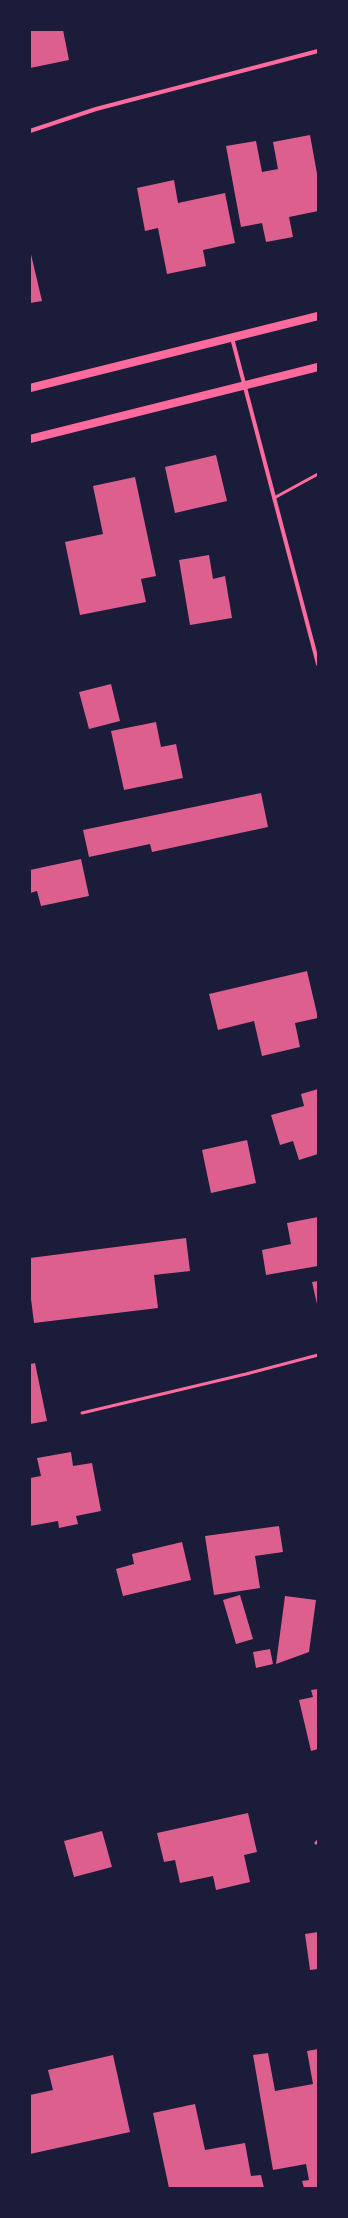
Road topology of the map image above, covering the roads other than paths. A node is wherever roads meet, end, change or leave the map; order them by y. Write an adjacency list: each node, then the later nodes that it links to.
1 (318, 51): 2 (street)
2 (30, 131)
3 (318, 316): 4 (main road)
4 (232, 338): 6 (street); 7 (main road)
5 (318, 367): 6 (main road)
6 (244, 385): 8 (main road); 10 (street)
7 (30, 388)
8 (30, 439)
9 (318, 474): 10 (lane)
10 (274, 498): 11 (street)
11 (318, 664)
12 (318, 1355): 13 (lane)
13 (82, 1413)

